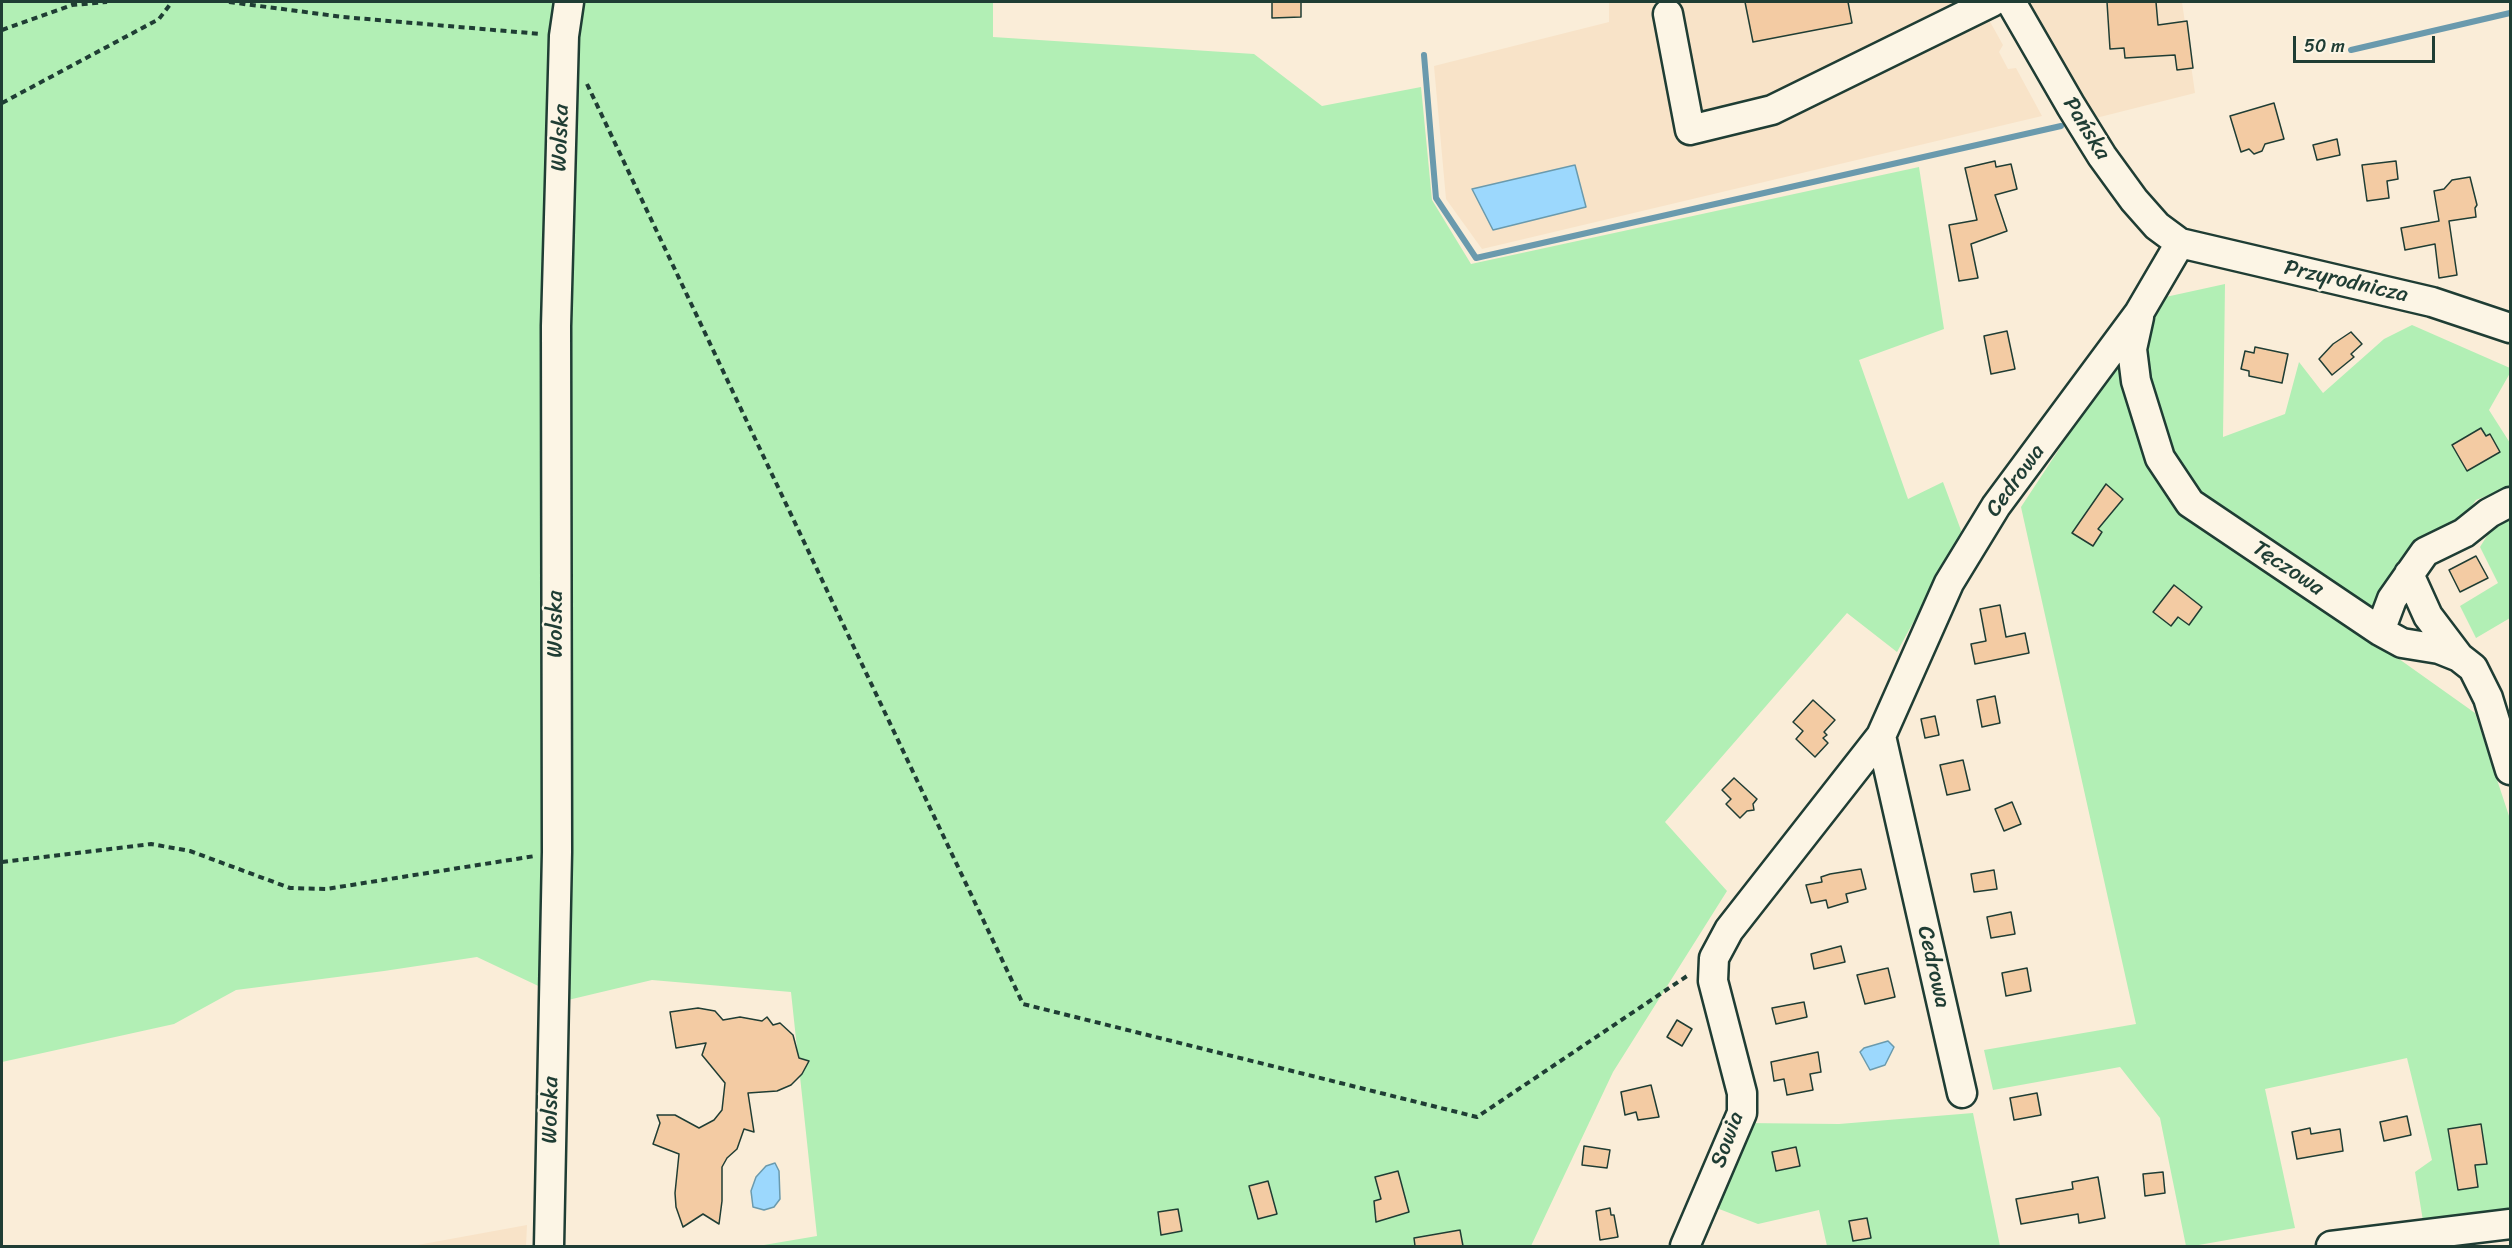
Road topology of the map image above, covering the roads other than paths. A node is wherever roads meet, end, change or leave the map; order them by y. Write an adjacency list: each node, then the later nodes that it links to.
1 (569, 2): 17 (street, Wolska)
2 (1992, 2): 4 (street)
3 (2011, 2): 5 (street, Pańska)
4 (1668, 14)
5 (2180, 243): 6 (street, Cedrowa); 7 (street, Przyrodnicza)
6 (2139, 313): 10 (street, Tęczowa); 12 (street, Cedrowa)
7 (2511, 328)
8 (2511, 502): 9 (street)
9 (2409, 574): 10 (street); 11 (street)
10 (2380, 631): 11 (street, Tęczowa)
11 (2459, 657): 13 (street)
12 (1881, 736): 14 (street, Cedrowa); 15 (street, Cedrowa)
13 (2511, 770)
14 (1714, 958): 18 (street, Sowia)
15 (1962, 1093)
16 (2511, 1224): 19 (street)
17 (549, 1246)
18 (1685, 1246)
19 (2331, 1246)

